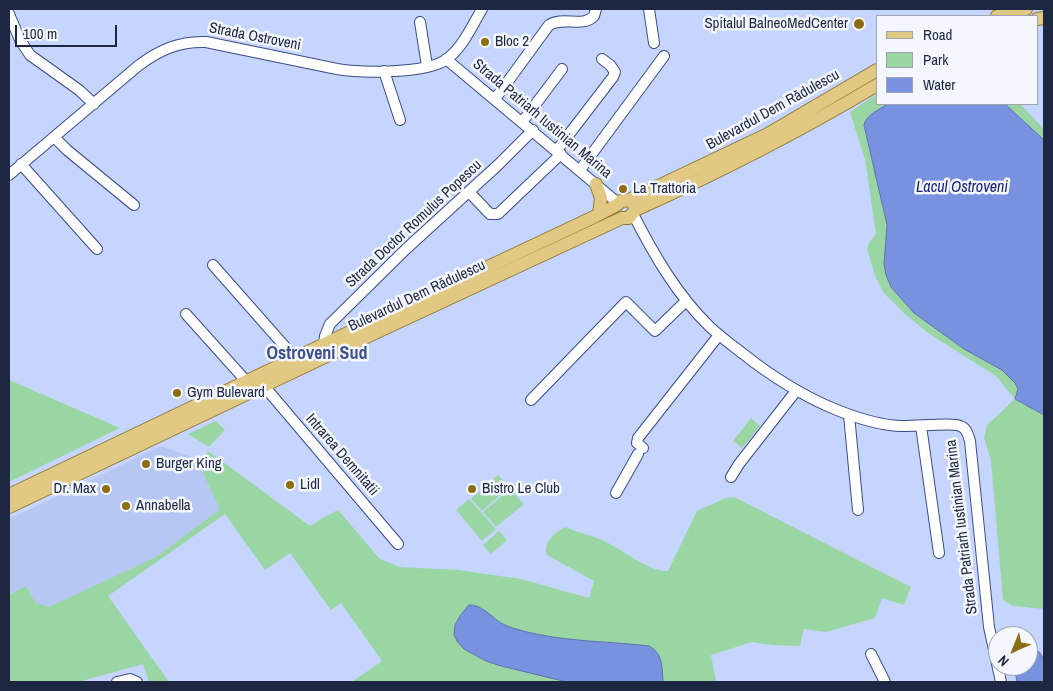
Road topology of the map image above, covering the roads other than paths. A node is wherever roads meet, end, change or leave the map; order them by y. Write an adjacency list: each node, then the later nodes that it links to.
1 (482, 9): 10 (street, Strada Ostroveni)
2 (596, 9): 17 (street)
3 (649, 9): 8 (street)
4 (1026, 9): 6 (main road)
5 (9, 14): 18 (street)
6 (1001, 15)
7 (420, 22): 12 (street)
8 (654, 43)
9 (664, 56): 25 (street)
10 (446, 59): 12 (street, Strada Ostroveni); 17 (street, Strada Patriarh Iustinian Marina)
11 (602, 59): 23 (street)
12 (428, 66): 14 (street, Strada Ostroveni)
13 (562, 69): 20 (street)
14 (384, 71): 18 (street, Strada Ostroveni); 19 (street)
15 (876, 71): 30 (main road, Bulevardul Dem Rădulescu)
16 (876, 85): 30 (main road, Bulevardul Dem Rădulescu)
17 (495, 98): 20 (street, Strada Patriarh Iustinian Marina)
18 (94, 104): 22 (street, Strada Ostroveni)
19 (400, 120)
20 (523, 121): 21 (street, Strada Patriarh Iustinian Marina)
21 (533, 130): 23 (street, Strada Patriarh Iustinian Marina); 28 (street, Strada Doctor Romulus Popescu)
22 (54, 137): 24 (street, Strada Ostroveni); 29 (street)
23 (559, 152): 25 (street, Strada Patriarh Iustinian Marina); 28 (street)
24 (21, 164): 26 (street, Strada Ostroveni); 32 (street)
25 (580, 170): 27 (street, Strada Patriarh Iustinian Marina)
26 (9, 175)
27 (596, 184): 30 (street, Strada Patriarh Iustinian Marina); 31 (main road)
28 (469, 192): 37 (street, Strada Doctor Romulus Popescu)
29 (134, 205)
30 (626, 210): 31 (main road, Bulevardul Dem Rădulescu); 34 (street, Strada Patriarh Iustinian Marina); 40 (main road, Bulevardul Dem Rădulescu)
31 (599, 214): 37 (main road, Bulevardul Dem Rădulescu)
32 (97, 249)
33 (213, 265): 38 (street)
34 (686, 301): 36 (street, Strada Patriarh Iustinian Marina); 42 (street)
35 (186, 314): 39 (street)
36 (719, 336): 41 (street, Strada Patriarh Iustinian Marina); 47 (street)
37 (324, 344): 38 (main road, Bulevardul Dem Rădulescu)
38 (295, 358): 39 (main road, Bulevardul Dem Rădulescu)
39 (246, 382): 45 (main road, Bulevardul Dem Rădulescu)
40 (264, 386): 45 (main road, Bulevardul Dem Rădulescu); 51 (street, Intrarea Demnitatii)
41 (796, 391): 43 (street, Strada Patriarh Iustinian Marina); 46 (street)
42 (531, 400)
43 (850, 415): 44 (street, Strada Patriarh Iustinian Marina); 50 (street)
44 (921, 426): 52 (street); 57 (street, Strada Patriarh Iustinian Marina)
45 (150, 434): 48 (main road, Bulevardul Dem Rădulescu); 49 (main road, Bulevardul Dem Rădulescu)
46 (731, 477)
47 (616, 493)
48 (9, 495)
49 (9, 507)
50 (858, 510)
51 (398, 544)
52 (939, 553)
53 (871, 654): 56 (street)
54 (117, 682): 55 (street)
55 (137, 682)
56 (885, 682)
57 (1001, 682)

